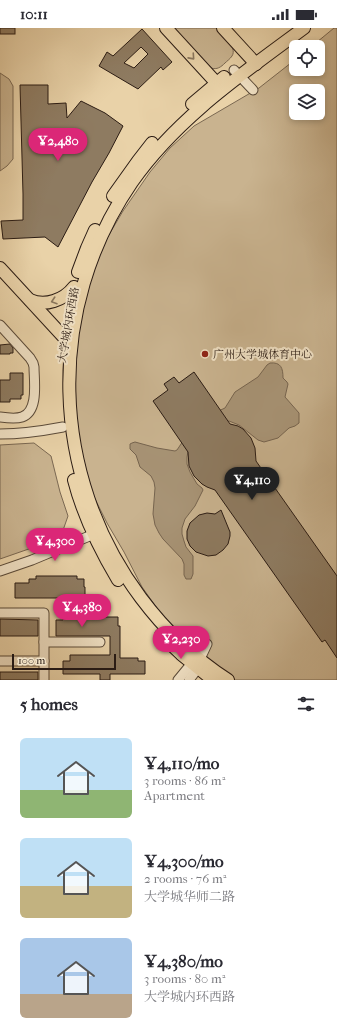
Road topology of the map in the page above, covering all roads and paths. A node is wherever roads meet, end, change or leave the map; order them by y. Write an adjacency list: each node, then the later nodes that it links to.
1 (166, 28): 7 (main road, one-way to 7)
2 (223, 28): 5 (main road)
3 (290, 28): 5 (main road)
4 (304, 28): 5 (main road)
5 (253, 61): 6 (main road, 大学城内环西路)
6 (237, 73): 7 (main road, 大学城内环西路); 8 (street)
7 (219, 86): 11 (main road, 大学城内环西路); 14 (main road, 大学城内环西路)
8 (253, 90)
9 (0, 268): 12 (main road)
10 (0, 281): 14 (main road)
11 (74, 287): 12 (main road, one-way to 12); 14 (main road, 大学城内环西路)
12 (30, 300): 14 (main road)
13 (0, 325): 15 (street)
14 (66, 343): 16 (main road, 大学城内环西路); 18 (main road, 大学城内环西路)
15 (0, 417)
16 (63, 427): 17 (street); 18 (main road, 大学城内环西路)
17 (0, 434)
18 (97, 533): 19 (street); 26 (main road, 大学城内环西路)
19 (0, 571)
20 (0, 613): 21 (street)
21 (44, 642): 22 (street); 25 (street)
22 (100, 642)
23 (207, 644): 26 (street)
24 (0, 662): 25 (street)
25 (44, 662): 27 (street)
26 (196, 663): 28 (street); 29 (street); 30 (main road, 大学城内环西路); 31 (main road, 大学城内环西路)
27 (44, 680)
28 (178, 680)
29 (188, 680)
30 (213, 680)
31 (228, 680)

